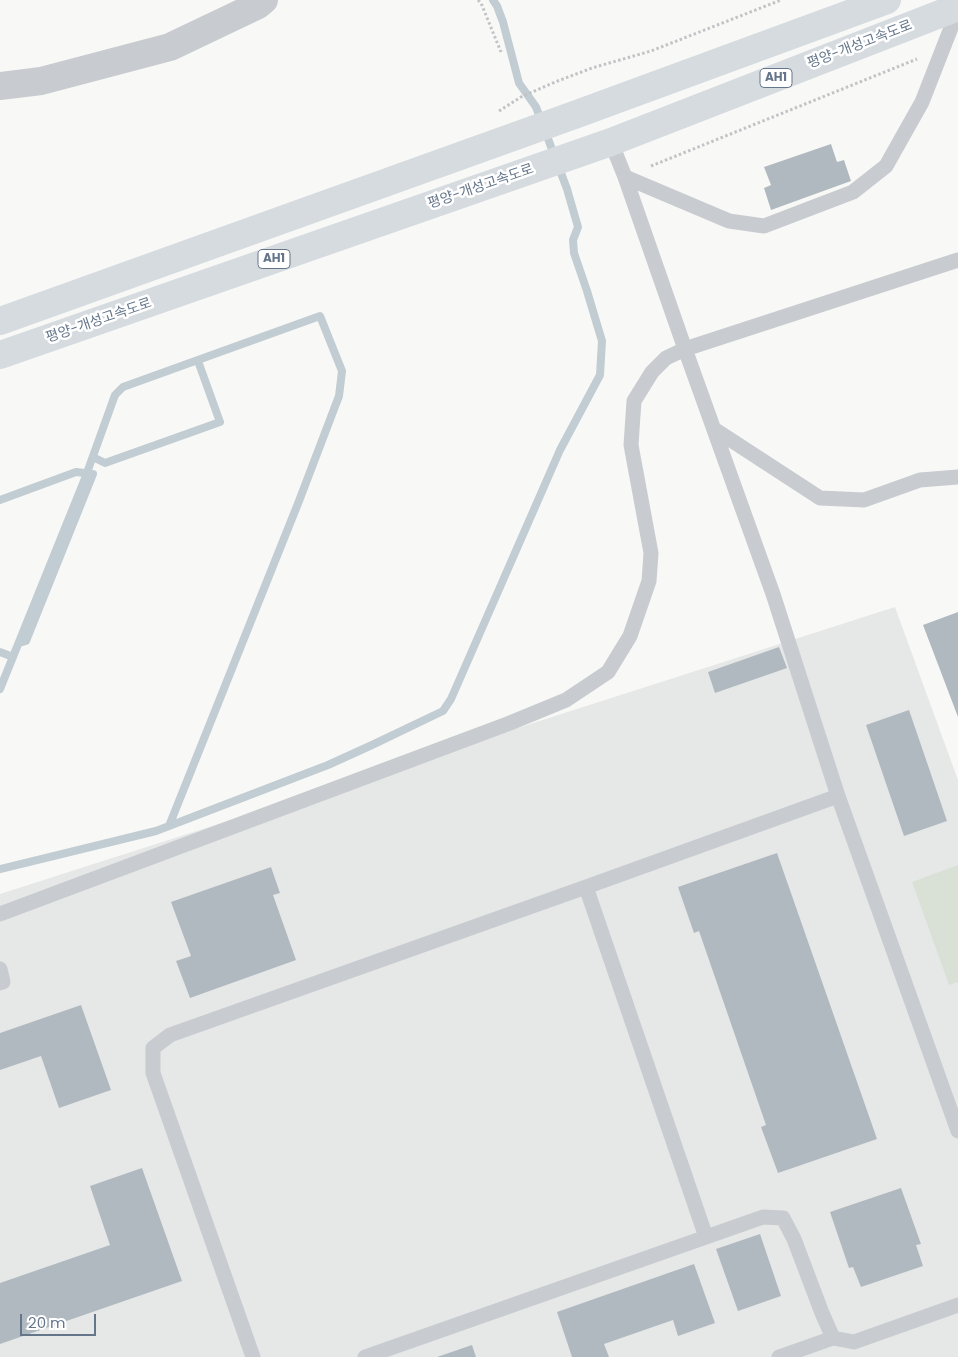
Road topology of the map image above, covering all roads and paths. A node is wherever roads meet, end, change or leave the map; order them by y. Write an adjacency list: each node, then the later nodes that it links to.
1 (264, 0): 8 (street)
2 (478, 0): 7 (path)
3 (781, 0): 9 (path)
4 (887, 0): 13 (highway, AH1)
5 (958, 8): 6 (lane); 10 (highway, 평양-개성고속도로 / AH1)
6 (942, 49): 11 (path); 11 (lane)
7 (501, 52)
8 (0, 86)
9 (521, 97)
10 (602, 145): 11 (lane); 15 (highway, 평양-개성고속도로 / AH1)
11 (625, 177): 14 (lane)
12 (958, 260): 14 (lane)
13 (0, 321)
14 (685, 349): 16 (lane); 20 (lane)
15 (0, 355)
16 (714, 429): 17 (lane); 18 (lane)
17 (958, 477)
18 (838, 796): 19 (lane); 23 (lane)
19 (586, 887): 24 (lane); 27 (lane)
20 (0, 914)
21 (0, 968): 22 (lane)
22 (0, 983)
23 (958, 1131)
24 (706, 1237): 26 (lane); 28 (lane)
25 (958, 1305): 26 (lane)
26 (833, 1338): 29 (lane)
27 (253, 1357)
28 (365, 1357)
29 (779, 1357)

